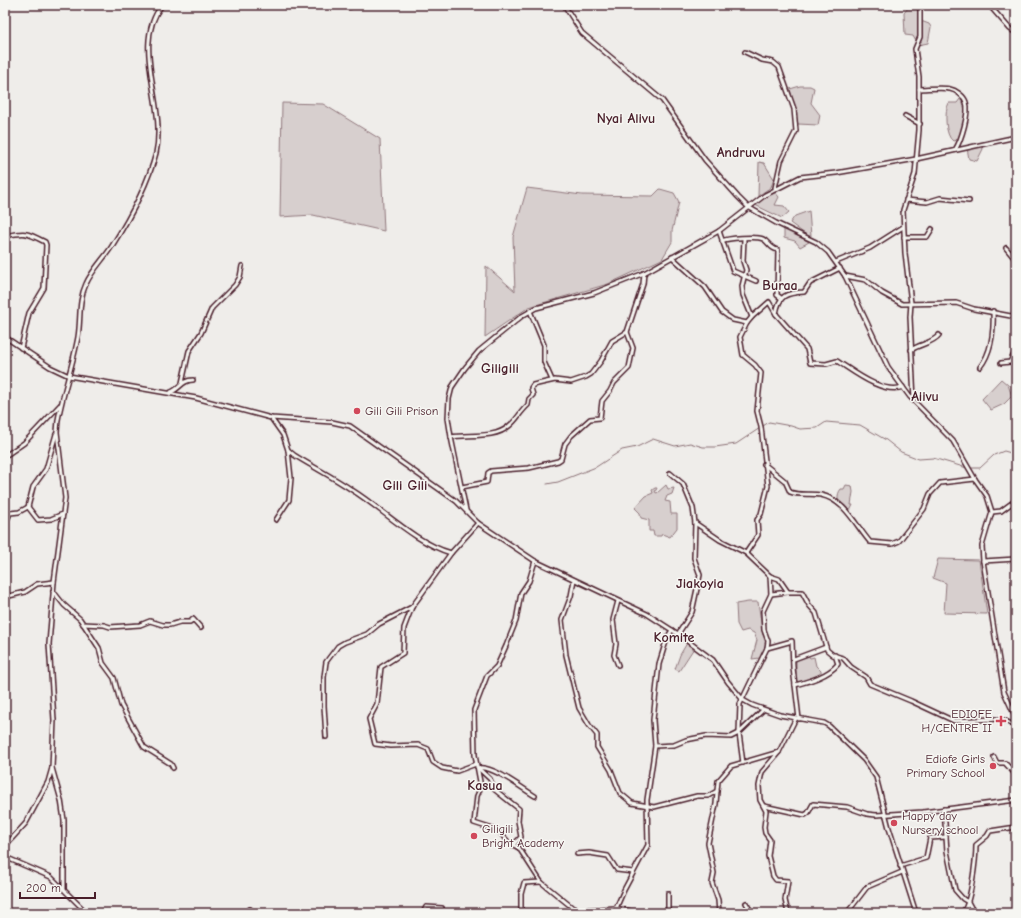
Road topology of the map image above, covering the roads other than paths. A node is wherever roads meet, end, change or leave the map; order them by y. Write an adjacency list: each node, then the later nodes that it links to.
1 (162, 5): 52 (street)
2 (340, 5): 6 (street)
3 (564, 5): 18 (street)
4 (920, 5): 9 (street)
5 (989, 5): 7 (street)
6 (350, 7)
7 (1016, 33)
8 (746, 52): 15 (street)
9 (919, 89): 11 (street); 13 (street)
10 (905, 116): 11 (street)
11 (920, 124): 14 (street)
12 (1016, 137): 13 (street)
13 (955, 150): 14 (street)
14 (916, 159): 15 (street); 16 (street)
15 (775, 189): 18 (street)
16 (906, 200): 17 (street); 19 (street)
17 (969, 202)
18 (748, 207): 21 (street); 29 (street)
19 (903, 227): 23 (street); 29 (street)
20 (932, 228): 23 (street)
21 (719, 231): 25 (street); 27 (street)
22 (5, 236): 47 (street)
23 (904, 237): 37 (street)
24 (744, 239): 25 (street); 33 (street); 36 (street)
25 (722, 241): 33 (street)
26 (1006, 248): 28 (street)
27 (672, 257): 32 (street); 43 (street)
28 (1016, 260)
29 (836, 262): 31 (street)
30 (242, 266): 55 (street)
31 (840, 268): 34 (street); 36 (street)
32 (644, 273): 38 (street); 44 (street)
33 (744, 276): 35 (street); 42 (street)
34 (845, 276): 37 (street); 56 (street)
35 (756, 281)
36 (781, 298): 40 (street)
37 (912, 303): 39 (street); 48 (street)
38 (530, 311): 54 (street); 62 (street)
39 (993, 311): 41 (street); 51 (street)
40 (776, 314): 42 (street); 56 (street)
41 (1016, 317)
42 (752, 318): 43 (street)
43 (747, 323): 65 (street)
44 (627, 332): 54 (street); 68 (street)
45 (939, 335): 48 (street)
46 (5, 338): 47 (street)
47 (21, 348): 52 (street)
48 (911, 350): 58 (street)
49 (1016, 350): 50 (street)
50 (1001, 364)
51 (980, 368)
52 (69, 376): 57 (street); 59 (street)
53 (193, 380): 55 (street)
54 (552, 380): 62 (street)
55 (182, 383): 57 (street)
56 (903, 387): 58 (street)
57 (169, 393): 60 (street)
58 (914, 400): 67 (street)
59 (62, 403): 61 (street); 64 (street)
60 (271, 418): 63 (street); 71 (street)
61 (57, 432): 70 (street); 73 (street)
62 (451, 437): 68 (street)
63 (288, 450): 75 (street); 78 (street)
64 (5, 456)
65 (764, 464): 67 (street); 79 (street)
66 (670, 473): 77 (street)
67 (975, 479): 72 (street)
68 (462, 488): 71 (street)
69 (1016, 500): 72 (street)
70 (28, 507): 73 (street); 74 (street)
71 (466, 510): 76 (street)
72 (992, 512): 82 (street)
73 (63, 514): 85 (street)
74 (5, 517)
75 (276, 520)
76 (478, 523): 78 (street); 81 (street)
77 (695, 523): 79 (street); 95 (street)
78 (451, 553): 91 (street)
79 (746, 553): 83 (street)
80 (1016, 559): 82 (street)
81 (535, 561): 84 (street); 113 (street)
82 (983, 562): 105 (street)
83 (770, 576): 87 (street); 88 (street)
84 (574, 580): 90 (street); 121 (street)
85 (54, 582): 86 (street); 89 (street)
86 (54, 591): 92 (street); 114 (street)
87 (788, 592): 88 (street); 96 (street)
88 (771, 594): 97 (street)
89 (5, 597)
90 (618, 602): 94 (street); 100 (street)
91 (412, 607): 108 (street); 113 (street)
92 (82, 624): 93 (street); 115 (street)
93 (201, 628)
94 (672, 630): 95 (street); 109 (street)
95 (678, 634): 102 (street)
96 (826, 647): 98 (street); 99 (street)
97 (767, 648): 99 (street); 102 (street)
98 (835, 655): 101 (street); 106 (street)
99 (794, 659): 101 (street)
100 (618, 665)
101 (795, 685): 104 (street)
102 (743, 700): 103 (street); 107 (street)
103 (763, 710): 104 (street); 107 (street)
104 (797, 718): 110 (street); 123 (street)
105 (1016, 718)
106 (1016, 726)
107 (740, 733): 109 (street); 112 (street)
108 (326, 737)
109 (655, 746): 121 (street)
110 (779, 752): 112 (street); 120 (street)
111 (994, 757): 116 (street)
112 (743, 763): 117 (street)
113 (477, 766): 118 (street); 126 (street); 126 (street)
114 (52, 768): 127 (street); 134 (street)
115 (173, 768)
116 (1016, 775)
117 (717, 791): 121 (street); 149 (street)
118 (535, 796)
119 (1016, 800): 122 (street)
120 (764, 806): 123 (street); 151 (street)
121 (648, 807): 131 (street)
122 (944, 809): 123 (street); 125 (street)
123 (885, 814): 130 (street)
124 (1016, 827): 136 (street)
125 (946, 837): 130 (street); 136 (street)
126 (513, 844): 133 (street)
127 (5, 846)
128 (577, 854): 131 (street)
129 (5, 857): 134 (street)
130 (900, 866): 132 (street)
131 (633, 872): 139 (street)
132 (902, 872): 152 (street); 153 (street)
133 (541, 882): 139 (street); 145 (street)
134 (64, 889): 142 (street)
135 (668, 893): 148 (street)
136 (968, 902): 154 (street); 155 (street)
137 (746, 903): 150 (street)
138 (442, 908): 144 (street)
139 (616, 908): 141 (street); 146 (street)
140 (250, 909): 143 (street)
141 (628, 912): 147 (street)
142 (87, 913)
143 (251, 913)
144 (423, 913)
145 (521, 913)
146 (614, 913)
147 (640, 913)
148 (668, 913)
149 (719, 913)
150 (752, 913)
151 (788, 913)
152 (847, 913)
153 (916, 913)
154 (962, 913)
155 (974, 913)

